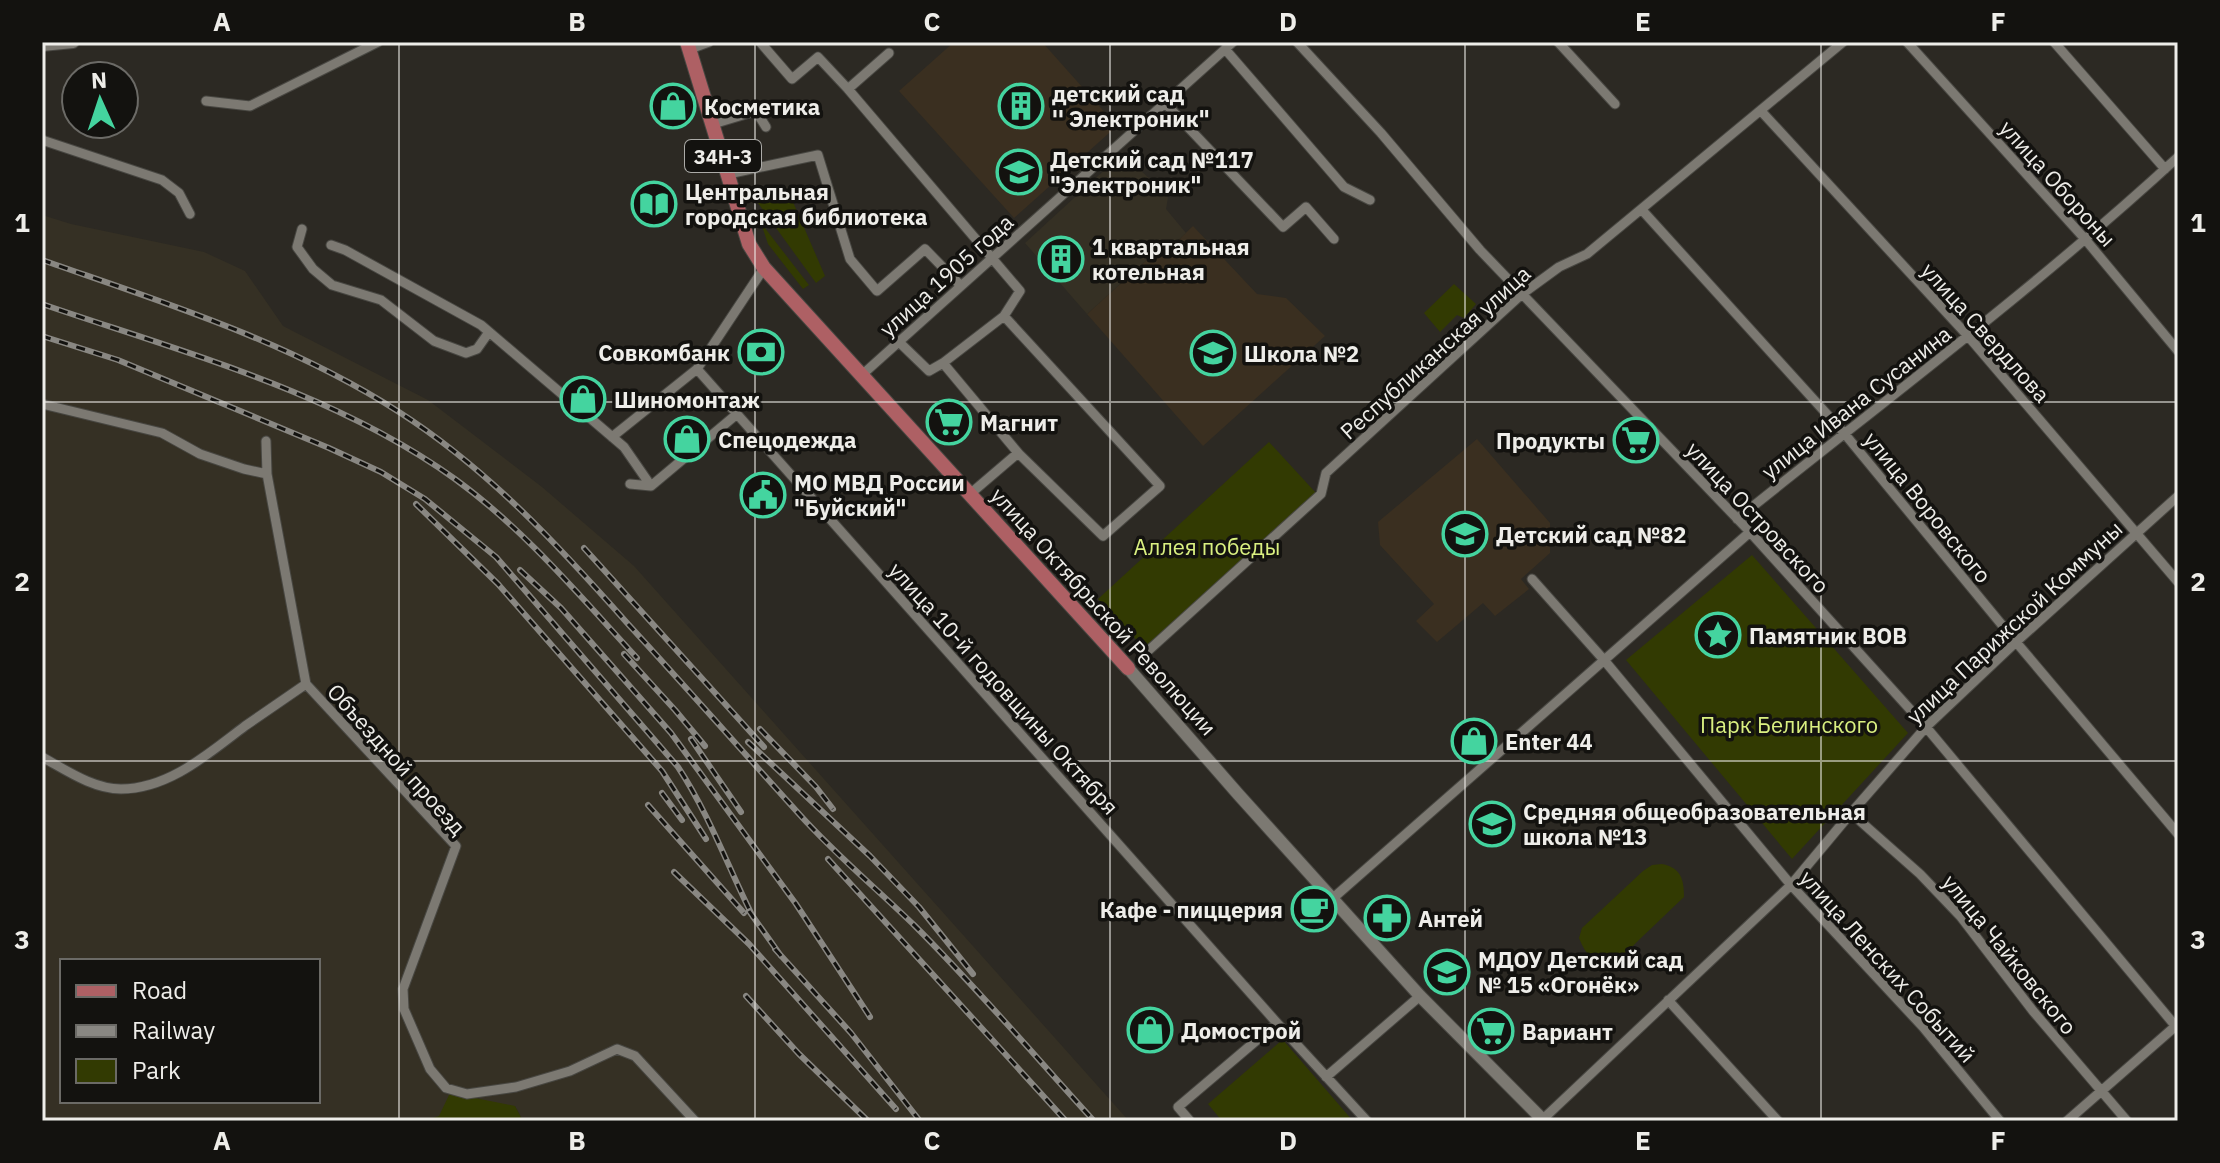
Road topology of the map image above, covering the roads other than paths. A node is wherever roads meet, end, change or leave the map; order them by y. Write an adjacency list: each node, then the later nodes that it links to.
1 (73, 42): 10 (street)
2 (378, 42): 15 (street)
3 (709, 42): 11 (street)
4 (760, 42): 14 (street)
5 (1297, 42): 35 (street, улица Островского)
6 (1558, 42): 17 (street)
7 (1843, 42): 18 (street, Республиканская улица)
8 (1907, 42): 30 (street, улица Обороны)
9 (2054, 42): 23 (street)
10 (42, 45)
11 (689, 46): 19 (main road, улица Октябрьской Революции / 34Н-3)
12 (1229, 46): 16 (street, улица 1905 года); 25 (street)
13 (889, 53): 14 (street)
14 (848, 89): 32 (street)
15 (206, 101)
16 (1164, 102): 29 (street); 32 (street, улица 1905 года)
17 (1615, 104)
18 (1761, 111): 26 (street, Республиканская улица); 38 (street, улица Свердлова)
19 (713, 124): 20 (street); 24 (main road, улица Октябрьской Революции / 34Н-3)
20 (766, 127)
21 (42, 140): 27 (street)
22 (2178, 157): 23 (street, улица Ивана Сусанина)
23 (2165, 169): 30 (street, улица Ивана Сусанина)
24 (728, 174): 33 (main road, улица Октябрьской Революции / 34Н-3); 34 (street)
25 (1370, 200)
26 (1642, 210): 35 (street, Республиканская улица); 46 (street, улица Воровского)
27 (190, 214)
28 (302, 229): 37 (street)
29 (1334, 239)
30 (2085, 239): 38 (street, улица Ивана Сусанина); 40 (street, улица Обороны)
31 (331, 245): 37 (street)
32 (992, 257): 34 (street, улица 1905 года); 36 (street)
33 (764, 268): 42 (street); 43 (main road, улица Октябрьской Революции / 34Н-3)
34 (961, 286): 39 (street, улица 1905 года)
35 (1522, 294): 55 (street, улица Островского); 61 (street, Республиканская улица)
36 (1004, 316): 41 (street); 49 (street)
37 (489, 332): 47 (street)
38 (1968, 336): 46 (street, улица Ивана Сусанина); 57 (street, улица Свердлова)
39 (899, 342): 41 (street); 43 (street, улица 1905 года)
40 (2178, 351)
41 (943, 363): 49 (street)
42 (697, 369): 45 (street, улица 10-й годовщины Октября); 47 (street)
43 (863, 374): 53 (main road, улица Октябрьской Революции / 34Н-3)
44 (42, 404): 50 (street)
45 (737, 414): 52 (street); 73 (street, улица 10-й годовщины Октября)
46 (1844, 433): 55 (street, улица Ивана Сусанина); 60 (street, улица Воровского)
47 (612, 437): 52 (street)
48 (266, 441): 50 (street, Объездной проезд)
49 (1019, 454): 53 (street)
50 (267, 474): 64 (street, Объездной проезд)
51 (630, 484): 52 (street)
52 (651, 486)
53 (970, 494): 63 (main road, улица Октябрьской Революции / 34Н-3)
54 (2178, 496): 57 (street, улица Парижской Коммуны)
55 (1737, 519): 56 (street, улица Островского)
56 (1750, 532): 62 (street); 65 (street, улица Островского)
57 (2136, 532): 59 (street, улица Свердлова); 60 (street, улица Парижской Коммуны)
58 (1532, 579): 62 (street, улица Ленских Событий)
59 (2178, 582)
60 (2016, 642): 65 (street, улица Парижской Коммуны); 68 (street, улица Воровского)
61 (1149, 650)
62 (1604, 660): 69 (street, улица Ленских Событий); 70 (street)
63 (1128, 668): 70 (street, улица Октябрьской Революции / 34Н-3)
64 (306, 684): 66 (street); 78 (street, Объездной проезд)
65 (1926, 727): 67 (street, улица Парижской Коммуны); 74 (street, улица Островского)
66 (42, 757)
67 (1851, 813): 69 (street, улица Парижской Коммуны); 76 (street, улица Чайковского)
68 (2178, 834)
69 (1791, 885): 72 (street, улица Парижской Коммуны); 82 (street, улица Ленских Событий)
70 (1332, 899): 71 (street, улица Октябрьской Революции / 34Н-3)
71 (1420, 996): 75 (street); 77 (street, улица Октябрьской Революции / 34Н-3)
72 (1668, 1000): 77 (street, улица Парижской Коммуны); 81 (street)
73 (1277, 1023): 75 (street, улица 10-й годовщины Октября); 79 (street)
74 (2177, 1026): 76 (street)
75 (1326, 1077): 80 (street, улица 10-й годовщины Октября)
76 (2101, 1091): 83 (street); 84 (street, улица Чайковского)
77 (1543, 1120)
78 (695, 1121)
79 (1190, 1121)
80 (1367, 1121)
81 (1778, 1121)
82 (2000, 1121)
83 (2067, 1121)
84 (2127, 1121)

